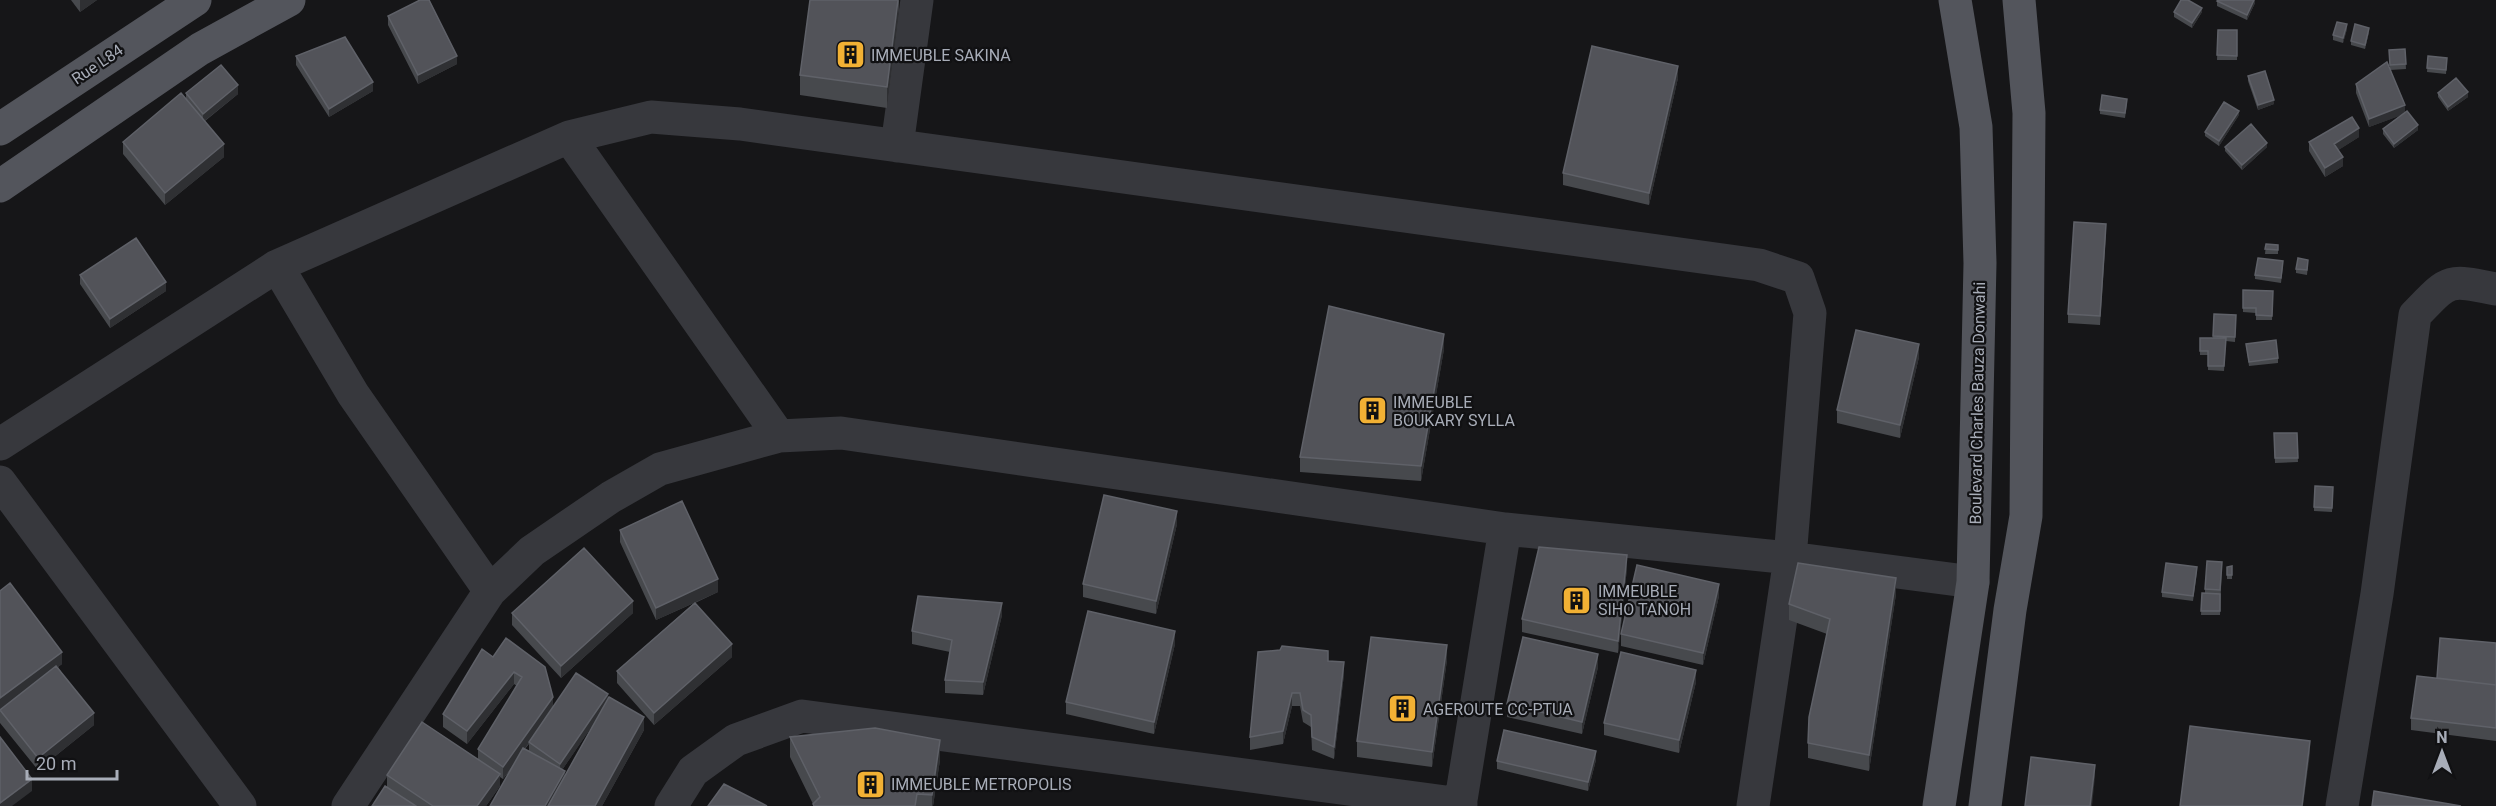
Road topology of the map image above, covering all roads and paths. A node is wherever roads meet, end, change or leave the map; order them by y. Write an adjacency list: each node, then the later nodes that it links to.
1 (195, 0): 6 (main road, Rue L84)
2 (289, 0): 9 (main road)
3 (916, 0): 8 (street)
4 (2019, 0): 25 (main road)
5 (1950, 6): 17 (main road, Boulevard Charles Bauza Donwahi)
6 (0, 129)
7 (569, 137): 8 (street); 10 (street); 12 (street)
8 (897, 146): 16 (street)
9 (0, 186)
10 (277, 266): 13 (street); 18 (street)
11 (2496, 289): 26 (street)
12 (778, 436): 15 (street); 18 (street)
13 (0, 444)
14 (0, 482): 20 (street)
15 (1505, 529): 16 (street); 19 (street)
16 (1790, 558): 17 (street); 23 (street)
17 (1973, 582): 24 (main road, Boulevard Charles Bauza Donwahi)
18 (490, 591): 21 (street)
19 (1461, 805): 22 (street)
20 (240, 806)
21 (348, 806)
22 (671, 806)
23 (1753, 806)
24 (1939, 806)
25 (1985, 806)
26 (2342, 806)

